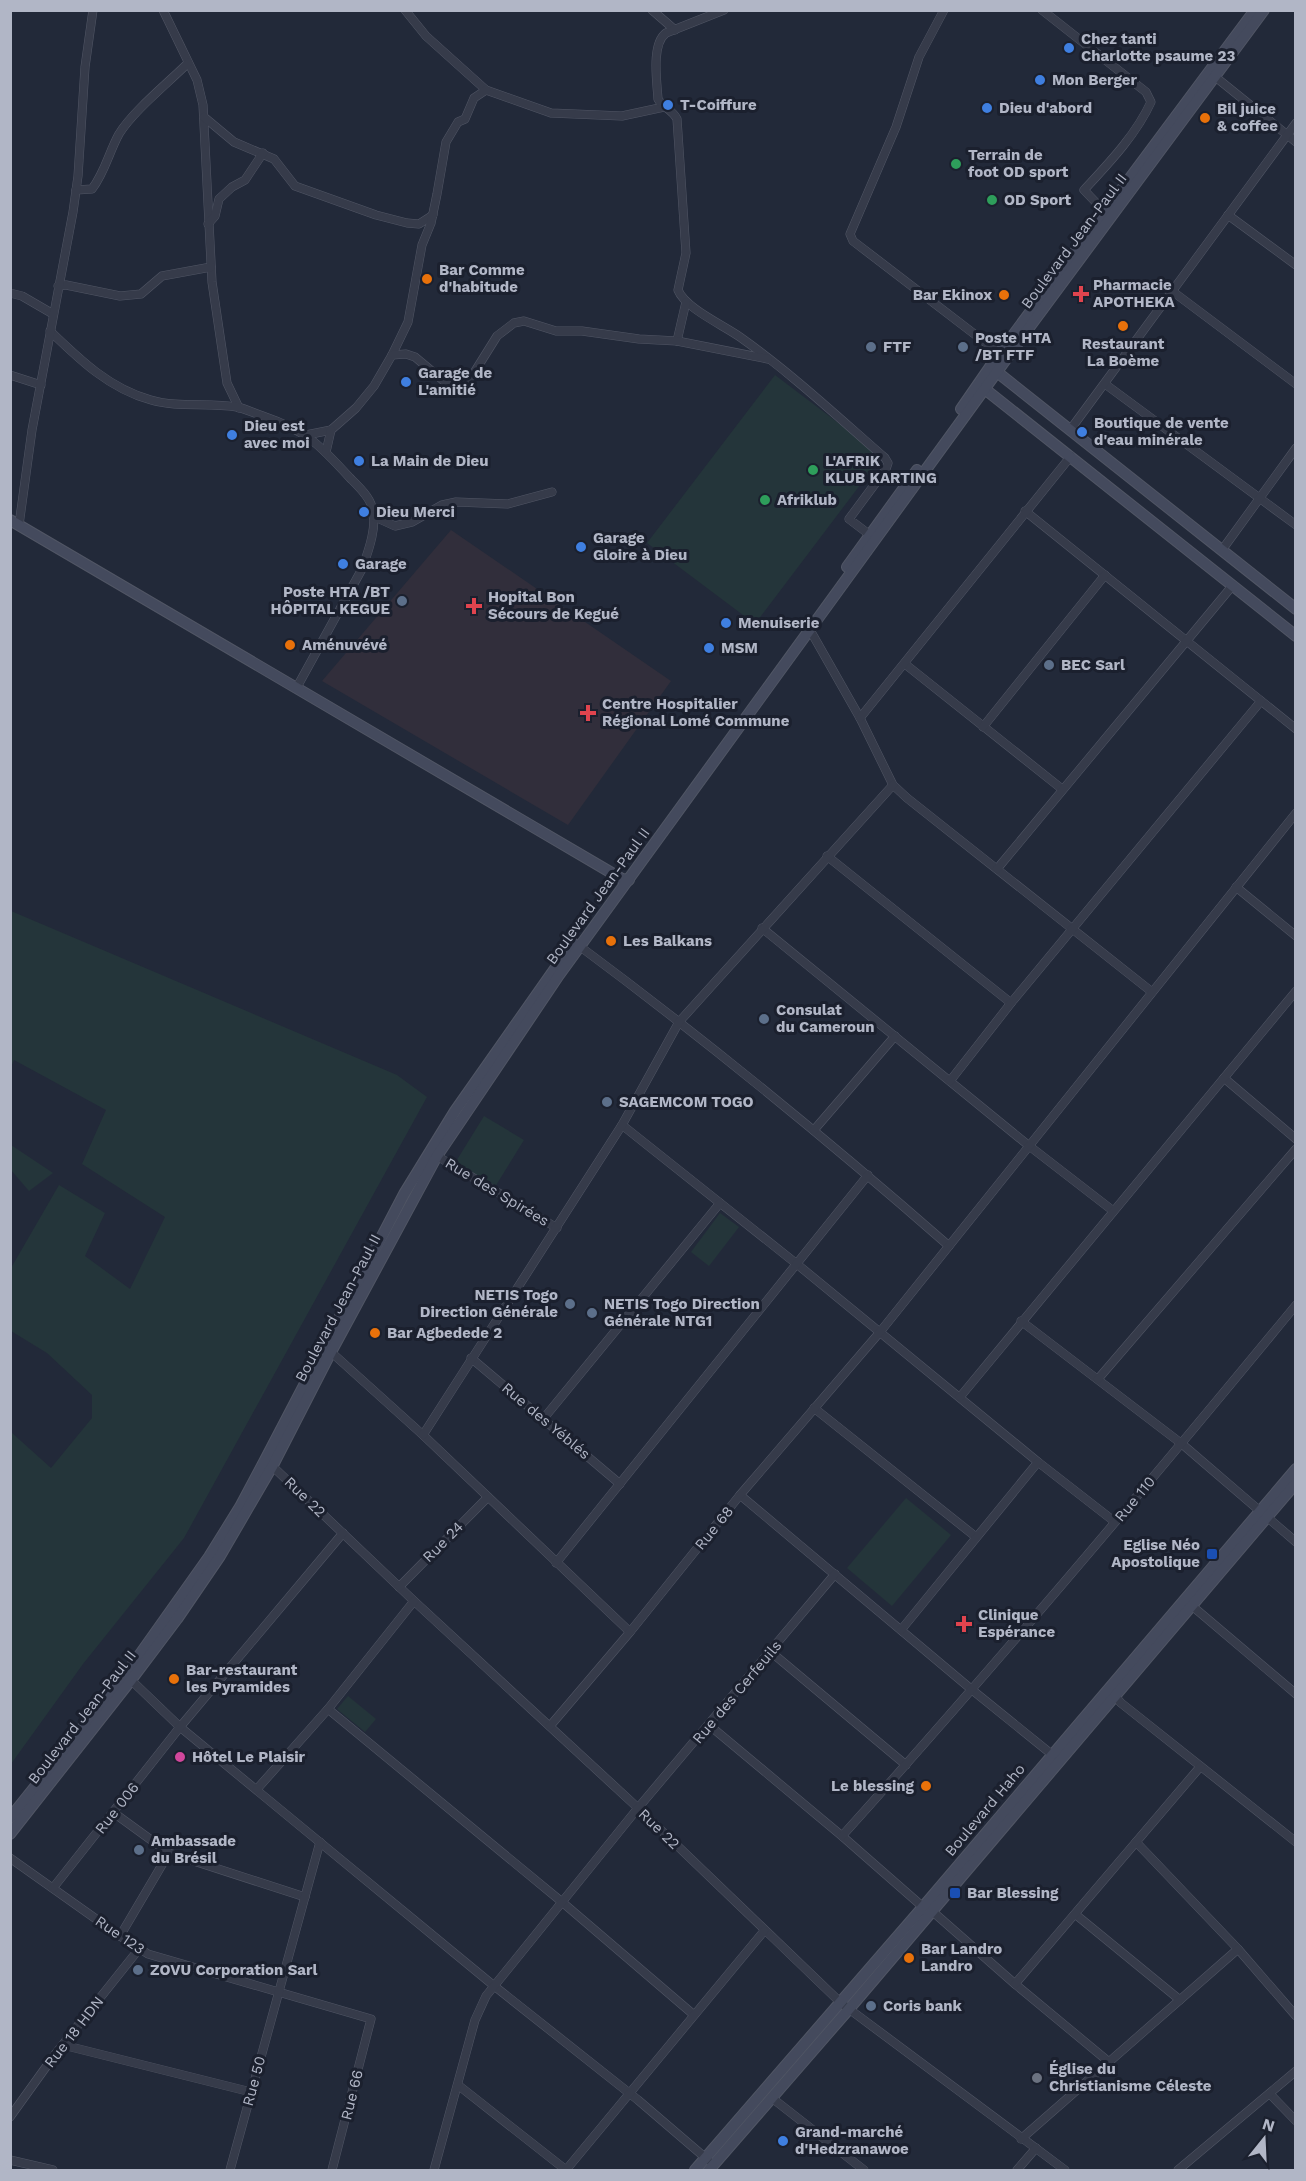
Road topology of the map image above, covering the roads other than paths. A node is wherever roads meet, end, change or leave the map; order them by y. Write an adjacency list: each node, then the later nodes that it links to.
1 (93, 10): 20 (street)
2 (163, 10): 11 (street)
3 (405, 10): 13 (street)
4 (652, 10): 10 (street)
5 (724, 10): 10 (street)
6 (944, 10): 35 (street)
7 (1042, 10): 21 (street)
8 (1254, 10): 12 (main road, Boulevard Jean-Paul II)
9 (1264, 10): 12 (main road, Boulevard Jean-Paul II)
10 (675, 30): 14 (street)
11 (188, 63): 15 (street); 20 (street)
12 (1211, 74): 17 (street); 21 (main road, Boulevard Jean-Paul II); 35 (main road, Boulevard Jean-Paul II)
13 (486, 90): 14 (street); 22 (street)
14 (664, 107): 30 (street)
15 (204, 117): 19 (street); 24 (street)
16 (1296, 123): 17 (street)
17 (1286, 135): 18 (street); 23 (street)
18 (1296, 142)
19 (263, 153): 22 (street); 24 (street)
20 (76, 190): 27 (street)
21 (1105, 212): 35 (main road, Boulevard Jean-Paul II)
22 (433, 215): 34 (street)
23 (1228, 215): 25 (street); 28 (street)
24 (208, 224): 26 (street)
25 (1296, 265)
26 (211, 267): 27 (street); 43 (street)
27 (58, 286): 31 (street)
28 (1172, 291): 39 (street); 40 (street)
29 (10, 292): 31 (street)
30 (686, 302): 33 (street); 36 (street)
31 (53, 314): 32 (street)
32 (50, 331): 41 (street); 43 (street)
33 (677, 341): 34 (street); 36 (street)
34 (392, 355): 44 (street)
35 (1003, 356): 37 (main road, Boulevard Jean-Paul II)
36 (771, 360): 56 (street)
37 (993, 371): 42 (main road, Boulevard Jean-Paul II); 45 (main road)
38 (10, 375): 41 (street)
39 (1105, 384): 45 (street); 51 (street)
40 (1296, 384)
41 (41, 385): 54 (street)
42 (981, 387): 49 (main road); 56 (main road, Boulevard Jean-Paul II); 61 (main road, Boulevard Jean-Paul II)
43 (239, 408): 46 (street)
44 (331, 430): 46 (street); 48 (street)
45 (1070, 430): 57 (main road)
46 (306, 435): 48 (street)
47 (1296, 448): 51 (street)
48 (326, 452): 53 (street)
49 (1071, 456): 52 (street); 59 (main road)
50 (552, 492): 53 (street)
51 (1259, 500): 55 (street); 57 (street)
52 (1024, 511): 58 (street); 64 (street)
53 (373, 516): 65 (street)
54 (15, 522): 65 (main road)
55 (1296, 525)
56 (870, 535): 75 (main road, Boulevard Jean-Paul II)
57 (1222, 550): 60 (main road)
58 (1105, 575): 63 (street); 68 (street)
59 (1233, 585): 62 (main road); 63 (street)
60 (1296, 609)
61 (810, 630): 67 (street); 75 (main road, Boulevard Jean-Paul II)
62 (1296, 636)
63 (1186, 639): 66 (street); 71 (street)
64 (905, 664): 67 (street); 68 (street)
65 (297, 687): 75 (main road)
66 (1261, 701): 69 (street); 78 (street)
67 (860, 718): 70 (street)
68 (983, 727): 71 (street)
69 (1296, 729)
70 (893, 784): 73 (street); 74 (street)
71 (1062, 789): 74 (street)
72 (1295, 815): 76 (street, Rue 68)
73 (827, 856): 77 (street); 83 (street)
74 (997, 869): 78 (street)
75 (625, 879): 80 (main road, Boulevard Jean-Paul II)
76 (1236, 887): 79 (street); 82 (street, Rue 68)
77 (762, 928): 84 (street); 85 (street)
78 (1073, 929): 82 (street); 83 (street)
79 (1296, 936)
80 (577, 944): 84 (street); 93 (main road, Boulevard Jean-Paul II); 112 (main road, Boulevard Jean-Paul II)
81 (1296, 991): 86 (street)
82 (1152, 992): 91 (street, Rue 68)
83 (1011, 1003): 87 (street)
84 (679, 1022): 88 (street); 89 (street)
85 (895, 1036): 87 (street); 89 (street)
86 (1224, 1078): 90 (street); 96 (street)
87 (950, 1082): 91 (street)
88 (622, 1125): 95 (street); 97 (street)
89 (814, 1130): 94 (street)
90 (1296, 1139)
91 (1028, 1145): 96 (street); 98 (street, Rue 68)
92 (1296, 1149): 105 (street)
93 (437, 1156): 97 (street, Rue des Spirées); 103 (main road, Boulevard Jean-Paul II)
94 (868, 1175): 98 (street); 99 (street)
95 (720, 1203): 99 (street); 108 (street)
96 (1112, 1210): 101 (street)
97 (557, 1228): 104 (street)
98 (949, 1246): 102 (street, Rue 68)
99 (797, 1264): 102 (street); 115 (street)
100 (1296, 1305): 110 (street, Rue 110)
101 (1021, 1321): 105 (street); 106 (street)
102 (880, 1332): 106 (street); 107 (street, Rue 68)
103 (331, 1352): 109 (street); 112 (main road, Boulevard Jean-Paul II)
104 (471, 1358): 108 (street, Rue des Yéblés); 109 (street)
105 (1098, 1379): 110 (street)
106 (960, 1397): 111 (street)
107 (814, 1408): 116 (street, Rue 68); 121 (street)
108 (544, 1418): 115 (street, Rue des Yéblés)
109 (423, 1435): 117 (street)
110 (1182, 1444): 118 (street); 119 (street, Rue 110)
111 (1038, 1462): 119 (street); 121 (street)
112 (269, 1463): 120 (street, Rue 22); 131 (main road, Boulevard Jean-Paul II); 145 (main road, Boulevard Jean-Paul II)
113 (1296, 1469): 118 (main road, Boulevard Haho)
114 (1296, 1483): 118 (main road, Boulevard Haho)
115 (620, 1484): 123 (street)
116 (740, 1495): 124 (street); 129 (street, Rue 68)
117 (488, 1497): 123 (street); 125 (street, Rue 24)
118 (1262, 1515): 122 (street); 127 (main road, Boulevard Haho); 139 (main road, Boulevard Haho)
119 (1115, 1522): 132 (street, Rue 110)
120 (343, 1533): 125 (street, Rue 22); 138 (street, Rue 006)
121 (976, 1537): 128 (street)
122 (1296, 1542)
123 (556, 1563): 129 (street)
124 (835, 1574): 128 (street); 130 (street, Rue des Cerfeuils)
125 (399, 1587): 126 (street, Rue 22)
126 (414, 1601): 135 (street); 137 (street, Rue 22)
127 (1191, 1605): 133 (street); 134 (main road, Boulevard Haho)
128 (901, 1630): 132 (street)
129 (630, 1632): 137 (street, Rue 68)
130 (771, 1652): 136 (street, Rue des Cerfeuils); 140 (street)
131 (131, 1680): 138 (street); 146 (main road, Boulevard Jean-Paul II)
132 (971, 1689): 139 (street); 140 (street, Rue 110)
133 (1296, 1694)
134 (1114, 1695): 139 (main road, Boulevard Haho); 141 (street)
135 (328, 1709): 142 (street); 155 (street)
136 (709, 1725): 143 (street, Rue des Cerfeuils); 147 (street)
137 (550, 1726): 143 (street, Rue 22)
138 (180, 1727): 142 (street); 144 (street, Rue 006)
139 (1056, 1757): 156 (main road, Boulevard Haho)
140 (906, 1765): 147 (street, Rue 110)
141 (1200, 1767): 149 (street); 150 (street)
142 (257, 1789): 148 (street)
143 (638, 1808): 155 (street, Rue des Cerfeuils); 158 (street, Rue 22)
144 (114, 1813): 151 (street); 153 (street, Rue 006)
145 (10, 1818)
146 (10, 1834)
147 (842, 1836): 156 (street)
148 (320, 1842): 154 (street, Rue 50); 162 (street)
149 (1136, 1842): 157 (street); 161 (street)
150 (1296, 1842)
151 (169, 1853): 154 (street); 159 (street)
152 (10, 1858): 153 (street, Rue 123)
153 (53, 1888): 159 (street, Rue 123)
154 (305, 1897): 164 (street, Rue 50)
155 (562, 1902): 162 (street, Rue des Cerfeuils); 167 (street)
156 (928, 1909): 163 (street); 166 (main road, Boulevard Haho)
157 (1075, 1914): 163 (street); 165 (street)
158 (764, 1931): 166 (street, Rue 22); 167 (street)
159 (120, 1936): 160 (street, Rue 123)
160 (139, 1949): 164 (street, Rue 123); 170 (street, Rue 18 HDN)
161 (1238, 1949): 165 (street); 168 (street)
162 (494, 1984): 173 (street, Rue des Cerfeuils); 175 (street)
163 (1015, 1984): 171 (street)
164 (278, 1992): 169 (street, Rue 123); 174 (street, Rue 50)
165 (1180, 2000): 171 (street)
166 (845, 2006): 177 (main road, Boulevard Haho); 180 (street, Rue 22); 183 (main road, Boulevard Haho)
167 (694, 2014): 175 (street)
168 (1296, 2016)
169 (371, 2019): 186 (street, Rue 66)
170 (63, 2045): 174 (street); 178 (street, Rue 18 HDN)
171 (1109, 2062): 180 (street)
172 (1296, 2071): 176 (street)
173 (458, 2085): 187 (street, Rue des Cerfeuils); 188 (street)
174 (251, 2092): 185 (street, Rue 50)
175 (630, 2093): 183 (street); 188 (street)
176 (1270, 2094): 179 (street); 193 (street)
177 (772, 2098): 183 (main road, Boulevard Haho); 190 (street)
178 (10, 2117)
179 (1296, 2121)
180 (1021, 2139): 181 (street, Rue 22)
181 (1036, 2148): 191 (street); 192 (street, Rue 22)
182 (10, 2160): 184 (street)
183 (710, 2165): 189 (main road, Boulevard Haho)
184 (53, 2170)
185 (230, 2170)
186 (332, 2170)
187 (434, 2170)
188 (566, 2170)
189 (695, 2170)
190 (864, 2170)
191 (1017, 2170)
192 (1065, 2170)
193 (1178, 2170)

